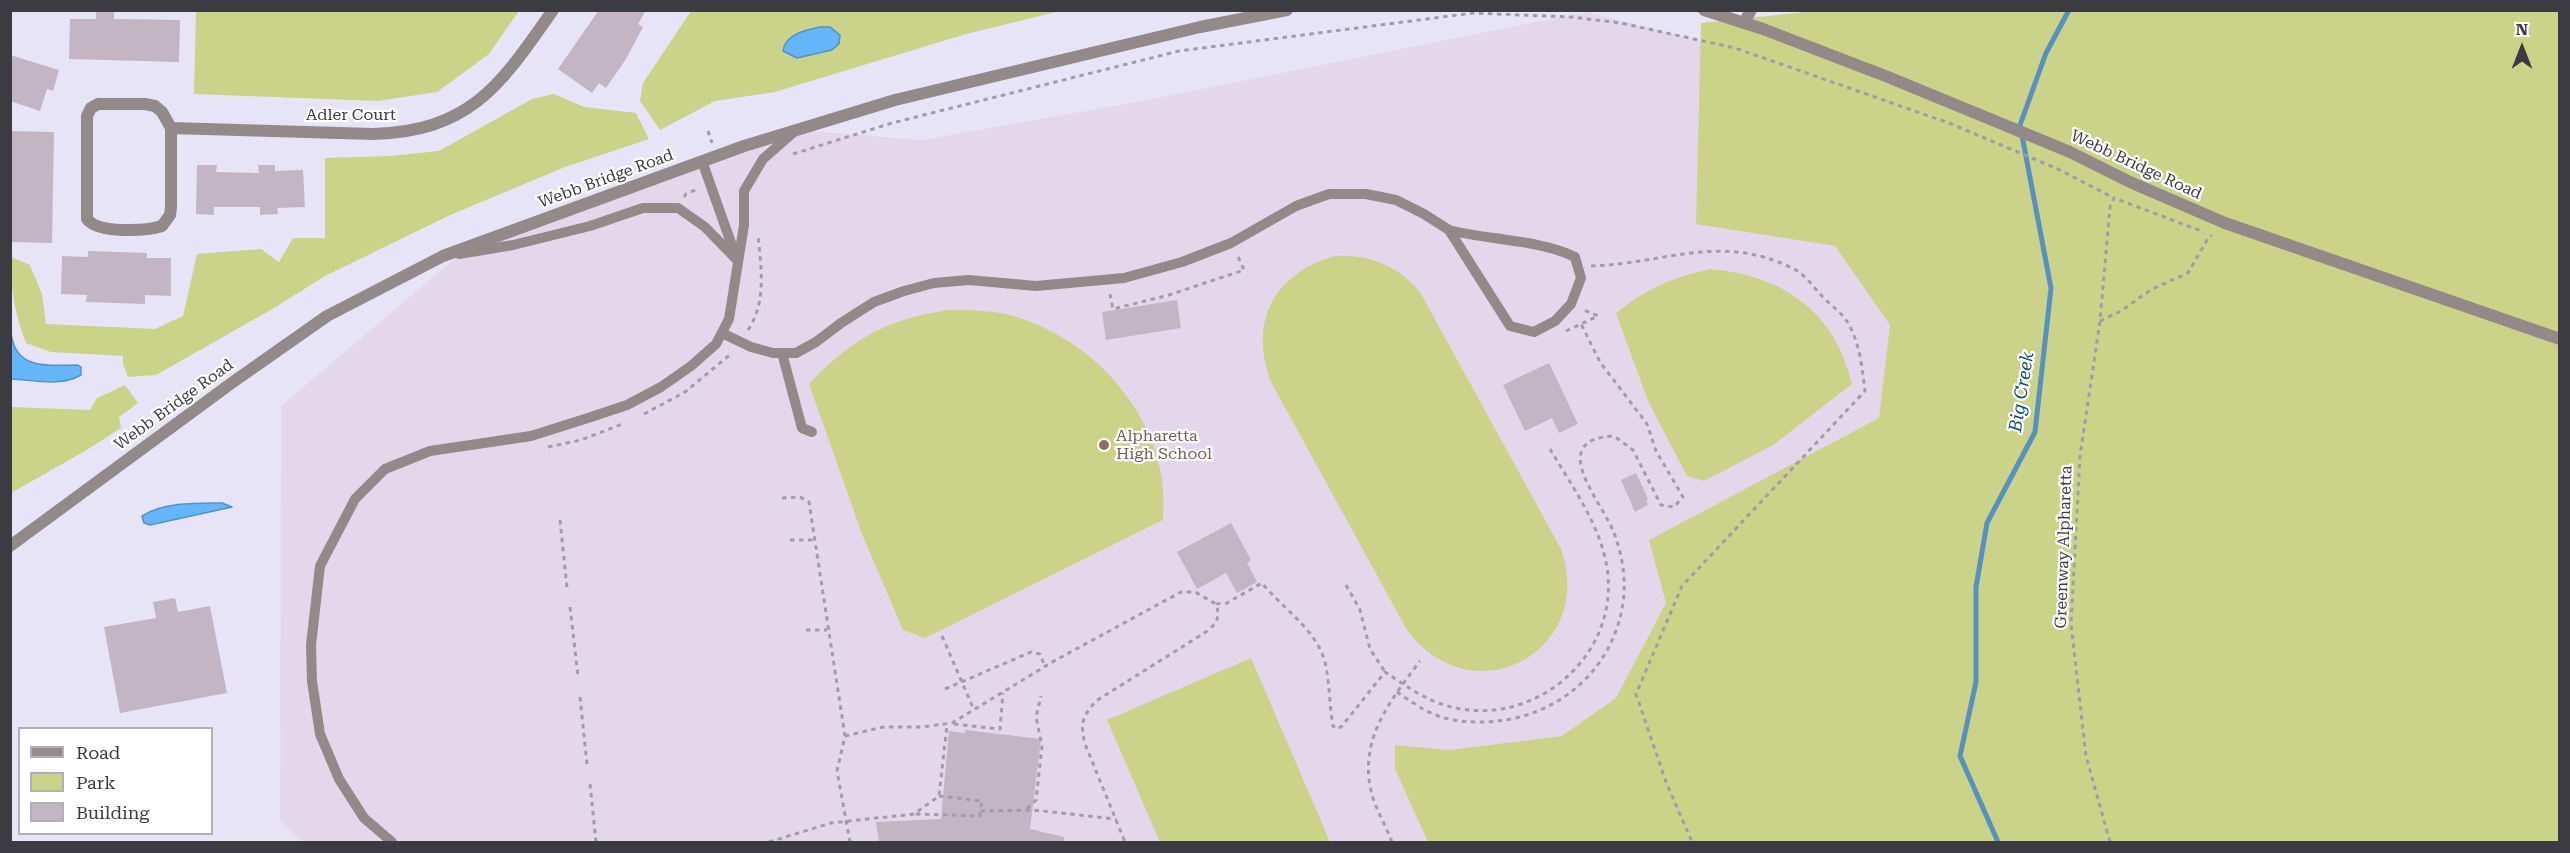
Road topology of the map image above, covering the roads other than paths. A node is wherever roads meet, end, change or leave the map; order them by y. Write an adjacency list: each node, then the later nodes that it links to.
1 (553, 10): 7 (street, Adler Court)
2 (1287, 10): 8 (street, Webb Bridge Road)
3 (1704, 10): 5 (street, Webb Bridge Road)
4 (1750, 10): 6 (street)
5 (1723, 13): 6 (street, Webb Bridge Road)
6 (1744, 23): 14 (street, Webb Bridge Road)
7 (171, 128): 7 (street)
8 (798, 130): 9 (street, Webb Bridge Road); 12 (lane)
9 (702, 161): 11 (street, Webb Bridge Road); 12 (lane)
10 (1449, 230): 10 (lane); 15 (lane)
11 (442, 256): 12 (lane); 17 (street, Webb Bridge Road)
12 (738, 261): 13 (lane)
13 (722, 333): 15 (lane); 18 (lane)
14 (2559, 339)
15 (782, 353): 16 (lane)
16 (812, 432)
17 (10, 546)
18 (392, 843)

